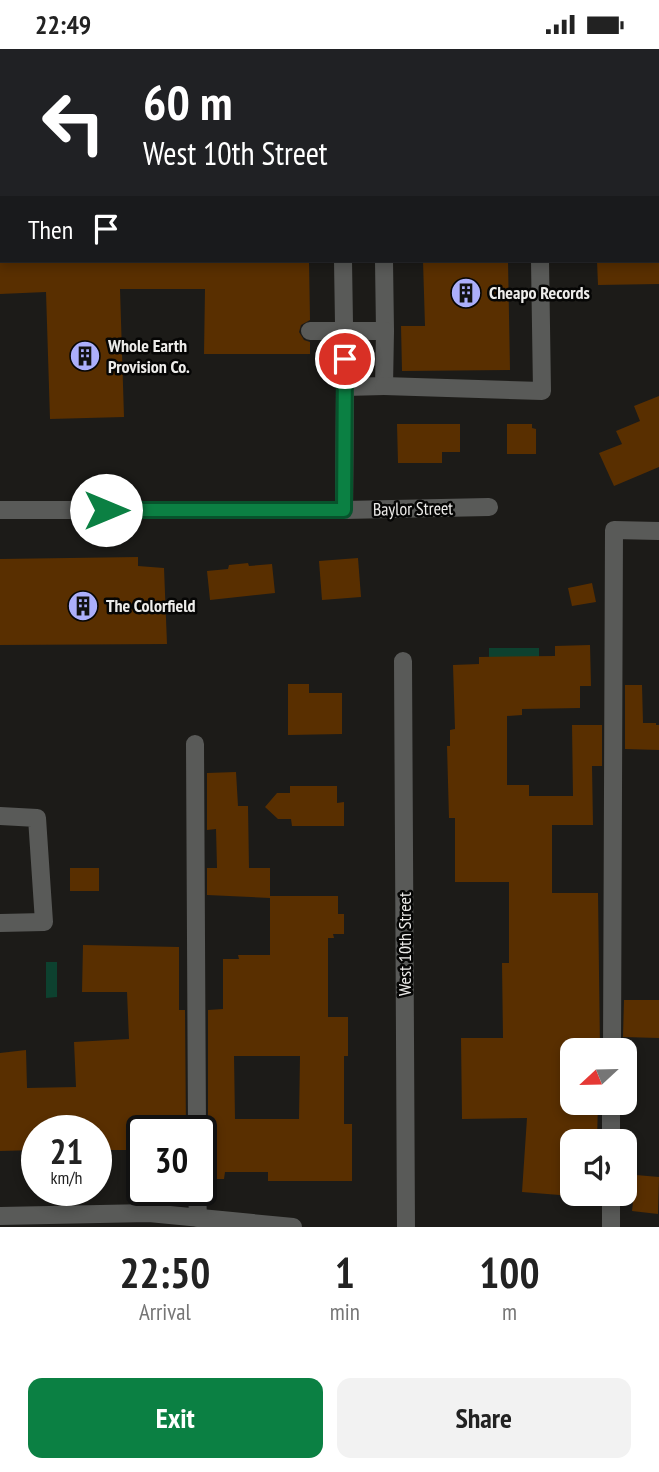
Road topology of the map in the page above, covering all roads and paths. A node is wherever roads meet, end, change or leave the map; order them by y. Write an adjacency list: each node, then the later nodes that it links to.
1 (343, 263): 5 (street)
2 (384, 263): 6 (street)
3 (540, 263): 7 (street)
4 (310, 331): 5 (street)
5 (344, 331): 6 (street); 8 (street)
6 (385, 331): 7 (street)
7 (384, 386): 8 (street)
8 (345, 387): 11 (street)
9 (489, 507): 11 (street, Baylor Street)
10 (0, 510): 11 (street, Baylor Street)
11 (344, 510)
12 (659, 531): 17 (street)
13 (403, 661): 25 (street, West 10th Street)
14 (195, 744): 18 (street)
15 (0, 816): 16 (street)
16 (0, 923)
17 (612, 1038)
18 (197, 1115)
19 (198, 1206): 22 (street)
20 (611, 1206): 26 (street)
21 (0, 1216): 23 (street)
22 (198, 1218): 23 (street); 24 (street)
23 (148, 1220)
24 (293, 1227)
25 (405, 1227)
26 (611, 1227)

